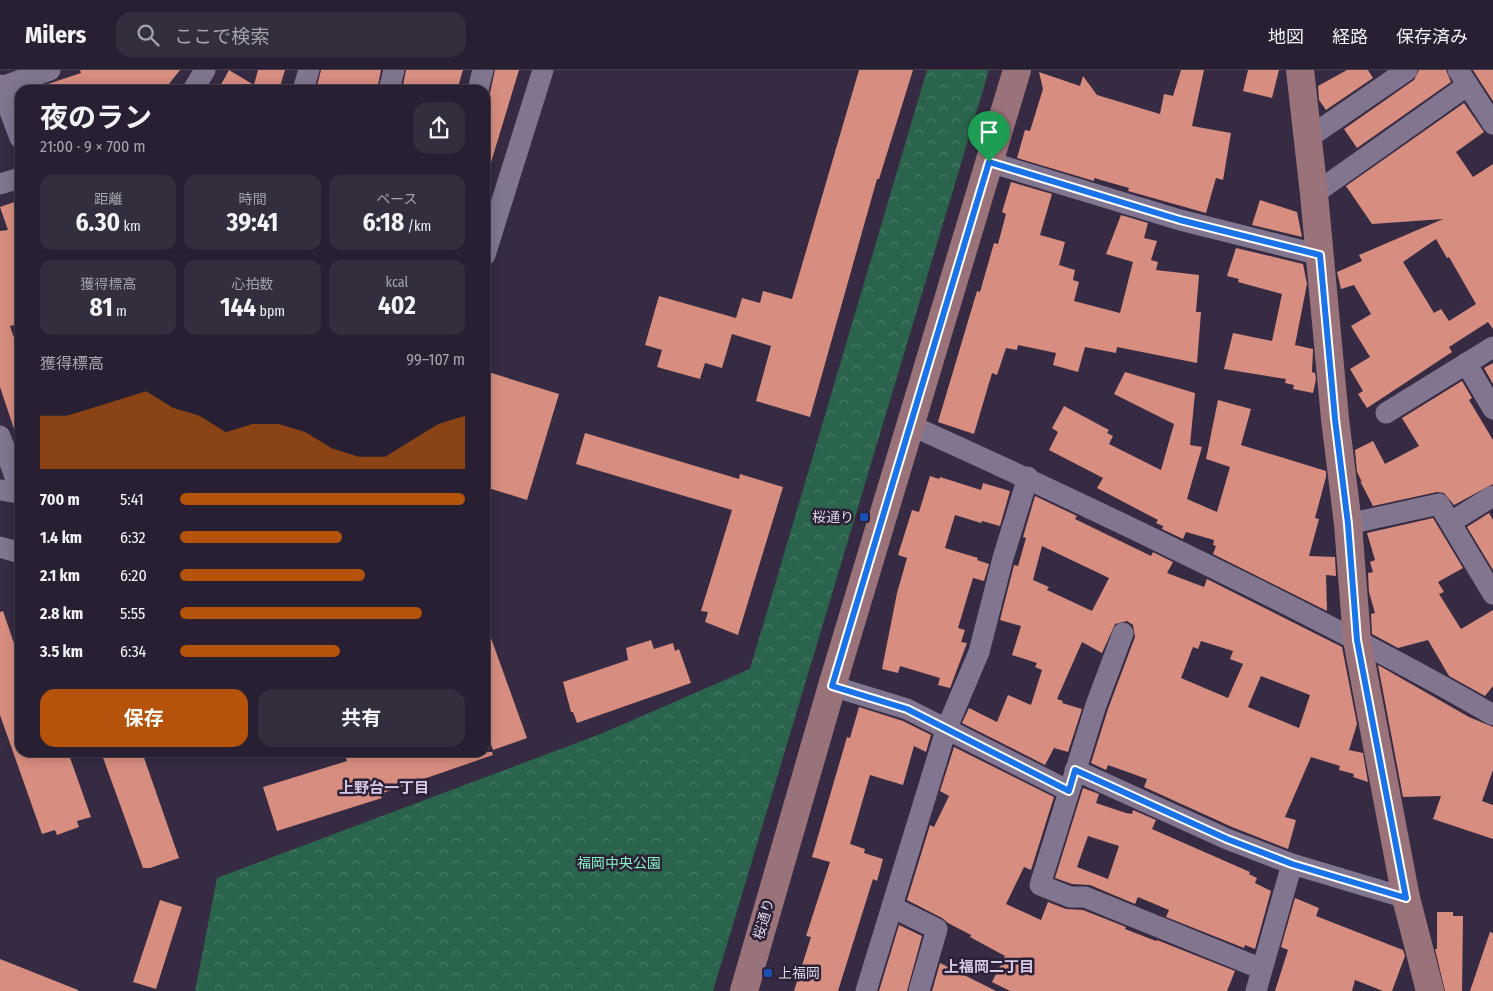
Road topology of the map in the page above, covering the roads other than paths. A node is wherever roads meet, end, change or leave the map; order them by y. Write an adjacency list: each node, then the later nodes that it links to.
1 (50, 70): 15 (street)
2 (205, 70): 11 (street)
3 (309, 70): 12 (street)
4 (394, 70): 13 (street)
5 (484, 70): 14 (street)
6 (542, 70): 23 (street)
7 (1017, 70): 19 (street, 桜通り)
8 (1300, 70): 18 (street)
9 (1407, 70): 18 (street)
10 (1463, 78): 16 (street); 22 (street)
11 (196, 85)
12 (304, 85)
13 (390, 85)
14 (480, 85)
15 (0, 86): 17 (street)
16 (1493, 124)
17 (15, 125)
18 (1308, 138): 22 (street)
19 (989, 162): 24 (street); 29 (street, 桜通り)
20 (15, 180): 21 (street)
21 (0, 184)
22 (1314, 194): 24 (street)
23 (490, 239)
24 (1320, 255): 37 (street)
25 (1493, 347): 26 (street)
26 (1466, 363): 27 (street); 28 (street)
27 (1493, 409)
28 (1386, 413)
29 (910, 425): 32 (street); 43 (street, 桜通り)
30 (0, 436): 31 (street)
31 (15, 477)
32 (1028, 477): 42 (street); 45 (street)
33 (0, 490): 34 (street)
34 (15, 491)
35 (1493, 496): 36 (street)
36 (1451, 522): 37 (street); 40 (street)
37 (1348, 524): 42 (street)
38 (0, 547): 39 (street)
39 (15, 552)
40 (1490, 581)
41 (1123, 633): 46 (street)
42 (1357, 640): 44 (street); 49 (street)
43 (832, 686): 45 (street); 52 (street, 桜通り)
44 (1493, 715)
45 (946, 730): 47 (street); 50 (street)
46 (1075, 770): 47 (street); 48 (street)
47 (1069, 791): 51 (street)
48 (1292, 864): 49 (street); 51 (street)
49 (1406, 898): 56 (street)
50 (892, 907): 53 (street); 54 (street)
51 (1262, 969): 55 (street)
52 (744, 991)
53 (866, 991)
54 (919, 991)
55 (1256, 991)
56 (1430, 991)

